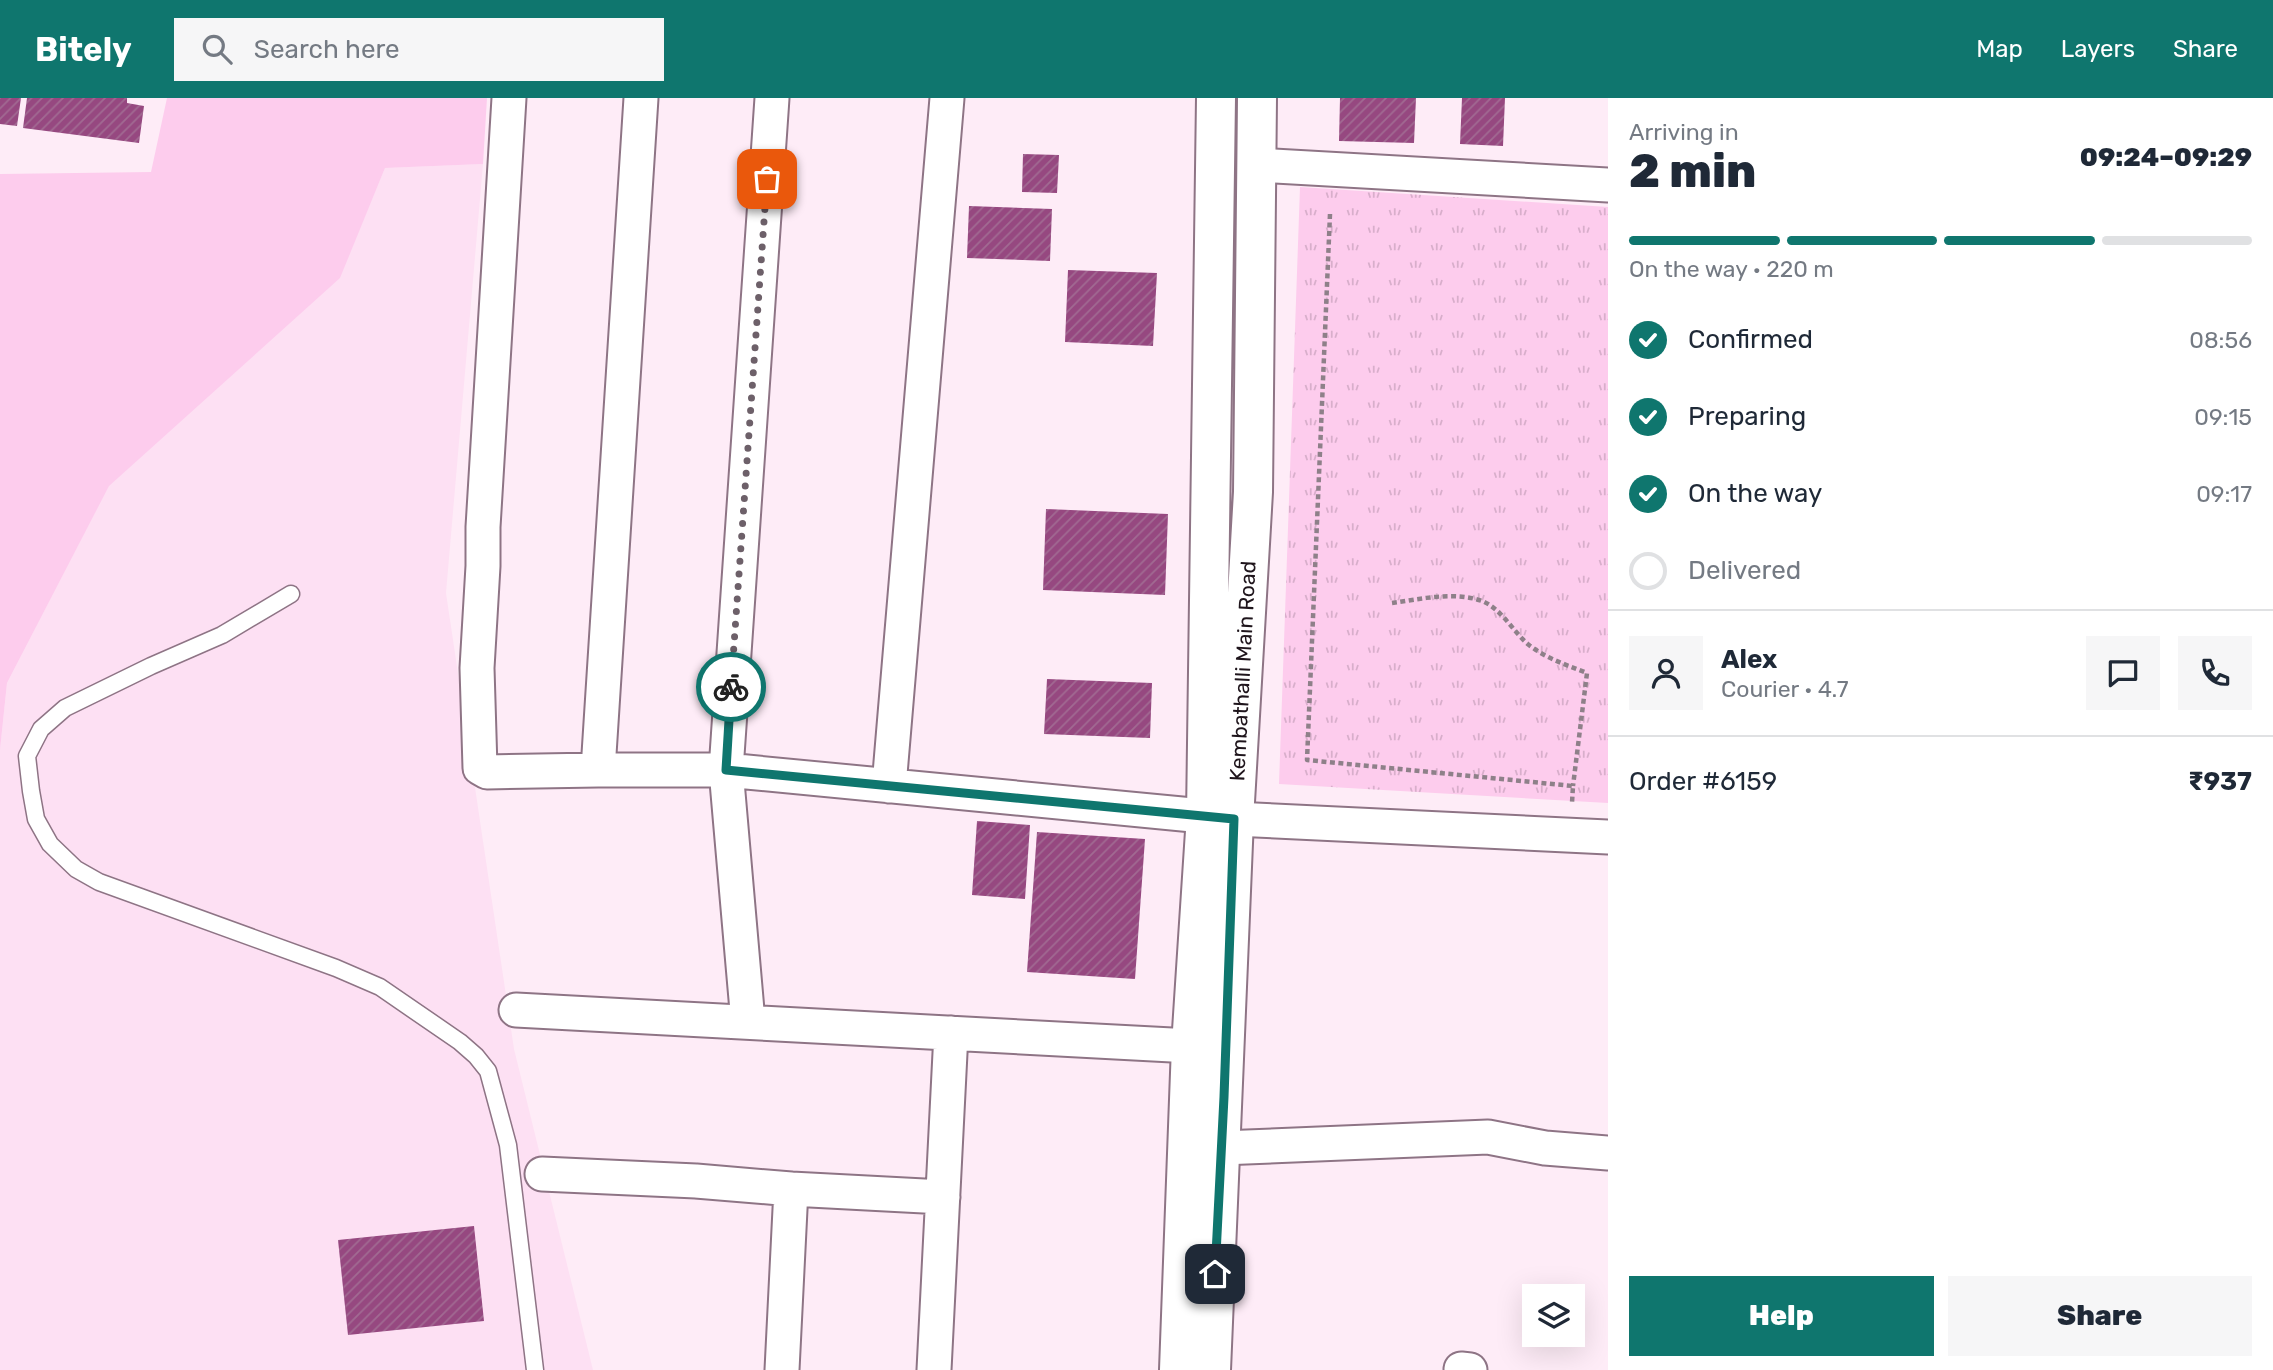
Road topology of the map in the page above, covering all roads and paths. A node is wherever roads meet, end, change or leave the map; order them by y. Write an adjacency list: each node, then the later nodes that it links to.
1 (509, 98): 12 (street)
2 (641, 98): 12 (street)
3 (772, 98): 13 (street)
4 (947, 98): 14 (street)
5 (1216, 98): 16 (street, Kembathalli Main Road)
6 (1257, 98): 7 (street, Kembathalli Main Road)
7 (1257, 166): 8 (street); 16 (street, Kembathalli Main Road)
8 (1608, 185)
9 (1330, 214): 15 (path)
10 (291, 594): 25 (lane)
11 (1392, 603): 15 (path)
12 (598, 770): 13 (street)
13 (726, 770): 14 (street); 20 (street)
14 (890, 786): 16 (street)
15 (1573, 786): 17 (path)
16 (1220, 818): 17 (street); 22 (street, Kembathalli Main Road); 23 (street, Kembathalli Main Road)
17 (1570, 836): 18 (street)
18 (1608, 837)
19 (516, 1010): 20 (street)
20 (748, 1022): 21 (street)
21 (951, 1033): 22 (street); 27 (street)
22 (1191, 1046): 32 (street, Kembathalli Main Road)
23 (1221, 1148): 24 (street); 33 (street, Kembathalli Main Road)
24 (1608, 1153)
25 (527, 1175): 26 (street); 29 (lane)
26 (791, 1189): 27 (street); 30 (street)
27 (943, 1197): 31 (street)
28 (1461, 1369): 34 (street)
29 (535, 1370)
30 (782, 1370)
31 (934, 1370)
32 (1179, 1370)
33 (1212, 1370)
34 (1470, 1370)

